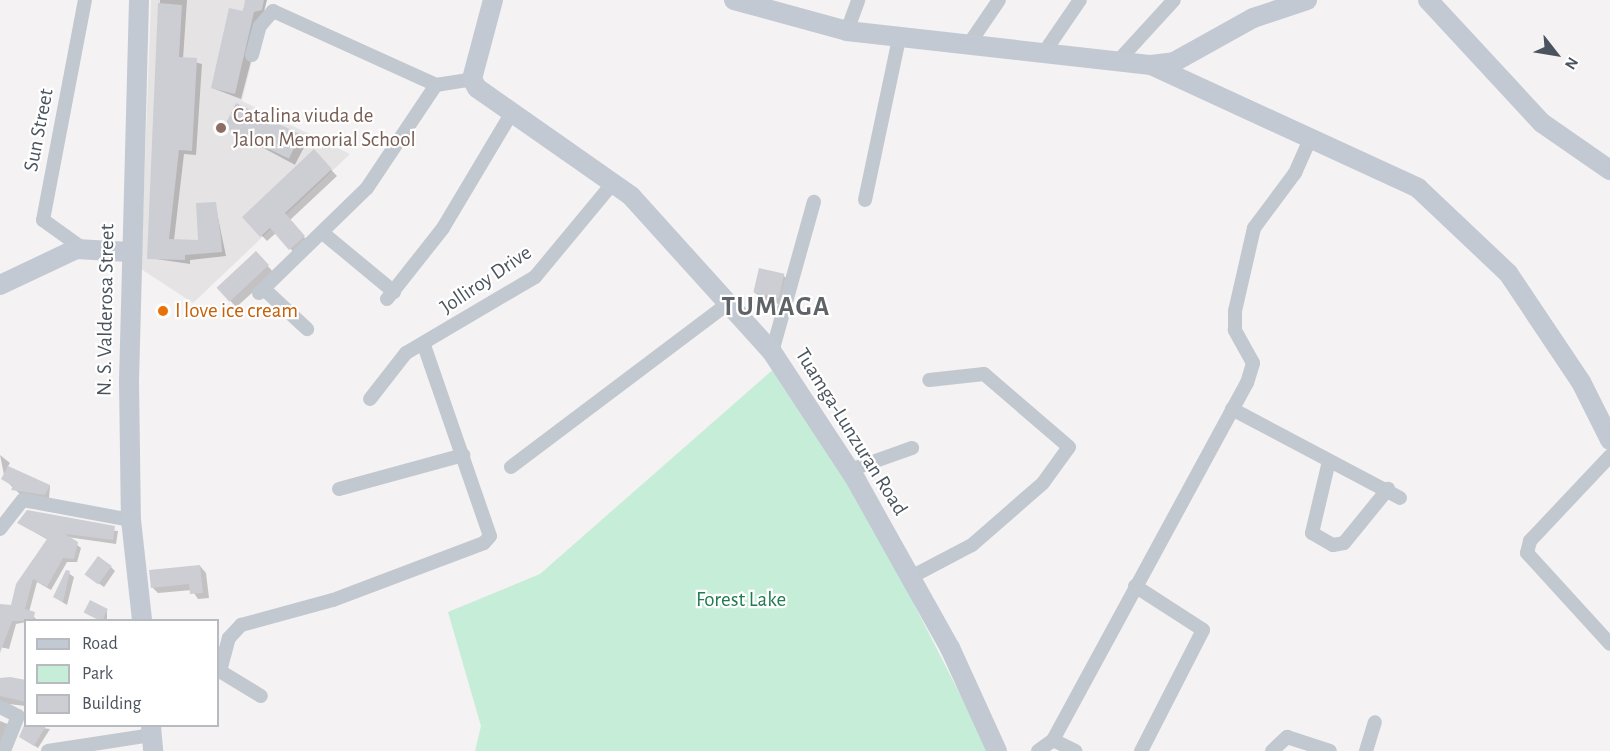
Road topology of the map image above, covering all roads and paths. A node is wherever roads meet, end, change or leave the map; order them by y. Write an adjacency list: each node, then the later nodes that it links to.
1 (85, 0): 27 (street, Sun Street)
2 (139, 0): 28 (street, N. S. Valderosa Street)
3 (493, 0): 18 (street)
4 (734, 0): 11 (street)
5 (858, 0): 11 (street)
6 (999, 0): 13 (street)
7 (1080, 0): 14 (street)
8 (1174, 0): 16 (street)
9 (1307, 0): 17 (street)
10 (1428, 0): 22 (street)
11 (847, 31): 12 (street)
12 (899, 38): 13 (street); 24 (street)
13 (969, 44): 14 (street)
14 (1043, 54): 16 (street)
15 (252, 55): 19 (street)
16 (1119, 60): 17 (street)
17 (1151, 65): 21 (street)
18 (472, 79): 19 (street); 20 (street, Tuamga-Lunzuran Road)
19 (436, 85): 26 (street)
20 (512, 114): 23 (street, Tuamga-Lunzuran Road); 26 (street)
21 (1310, 139): 36 (street); 37 (street)
22 (1610, 170)
23 (614, 182): 30 (street, Tuamga-Lunzuran Road); 32 (street, Jolliroy Drive)
24 (865, 200)
25 (814, 202): 33 (street)
26 (324, 234): 31 (street)
27 (86, 248): 28 (street); 29 (street)
28 (130, 252): 47 (street, N. S. Valderosa Street)
29 (0, 285)
30 (730, 303): 33 (street, Tuamga-Lunzuran Road); 42 (street)
31 (307, 329)
32 (424, 345): 35 (street, Jolliroy Drive); 39 (street)
33 (772, 352): 43 (street, Tuamga-Lunzuran Road)
34 (929, 380): 49 (street)
35 (370, 399)
36 (1232, 409): 41 (street); 50 (street)
37 (1610, 440)
38 (912, 448): 43 (street)
39 (463, 455): 44 (street); 53 (street)
40 (1610, 456): 52 (street)
41 (1329, 461): 45 (street); 45 (street)
42 (511, 467)
43 (850, 470): 49 (street, Tuamga-Lunzuran Road)
44 (339, 489)
45 (1388, 489): 46 (street)
46 (1400, 498)
47 (131, 520): 48 (street); 51 (street, N. S. Valderosa Street)
48 (0, 529)
49 (911, 577): 61 (street, Tuamga-Lunzuran Road)
50 (1135, 586): 58 (street); 64 (street)
51 (142, 619)
52 (1610, 644)
53 (219, 670): 54 (street)
54 (261, 696)
55 (0, 707): 59 (street)
56 (1375, 722): 67 (street)
57 (152, 737): 60 (street)
58 (1053, 740): 62 (street); 63 (street)
59 (4, 751)
60 (48, 751)
61 (998, 751)
62 (1038, 751)
63 (1076, 751)
64 (1142, 751)
65 (1272, 751): 66 (street)
66 (1330, 751)
67 (1366, 751)

